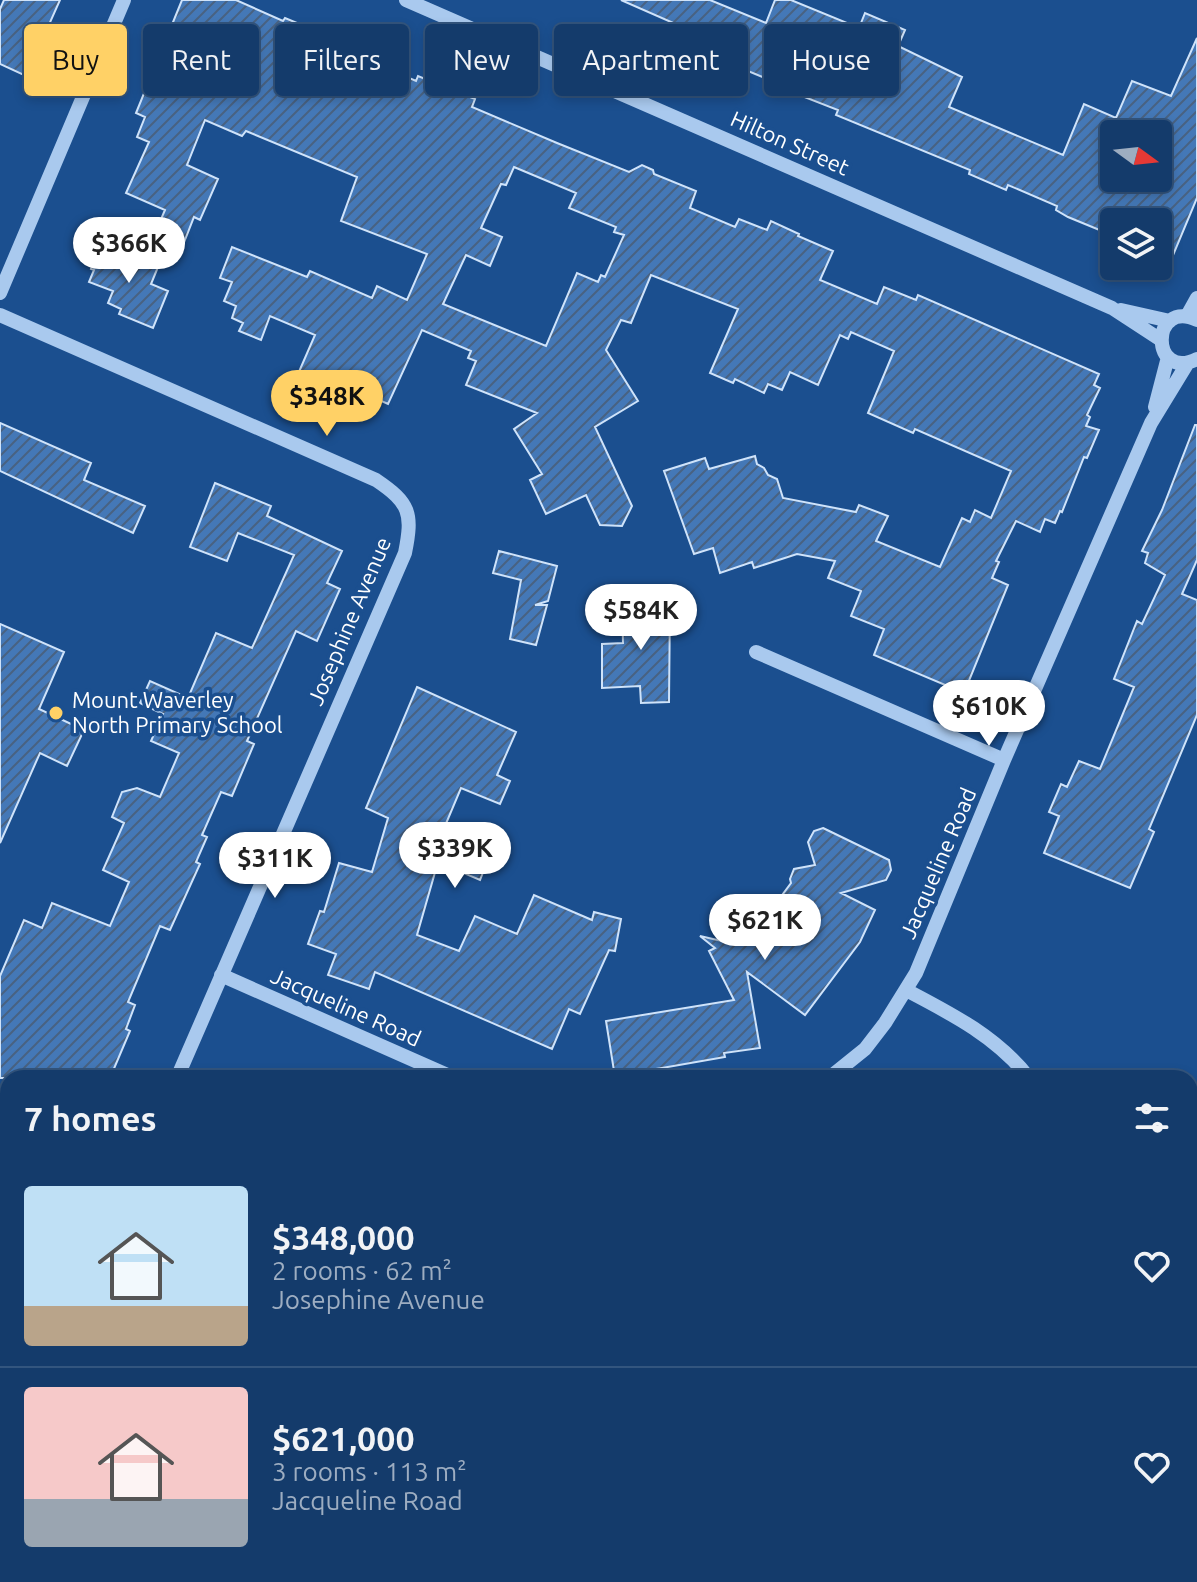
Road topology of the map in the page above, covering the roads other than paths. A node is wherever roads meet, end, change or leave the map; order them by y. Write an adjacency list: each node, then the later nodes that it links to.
1 (124, 0): 3 (street)
2 (406, 0): 5 (street, Hilton Street)
3 (0, 293)
4 (1197, 298): 7 (street)
5 (1112, 308): 8 (street, Hilton Street); 9 (street, Hilton Street)
6 (0, 315): 15 (street, Josephine Avenue)
7 (1192, 318): 8 (street)
8 (1170, 321): 9 (street)
9 (1161, 340): 10 (street)
10 (1168, 357): 11 (street); 12 (street, Jacqueline Road)
11 (1192, 362): 12 (street, Jacqueline Road)
12 (1151, 423): 14 (street, Jacqueline Road)
13 (756, 652): 14 (street)
14 (1004, 760): 16 (street, Jacqueline Road)
15 (221, 975): 17 (street, Josephine Avenue); 18 (street, Jacqueline Road)
16 (906, 990): 19 (street, Jacqueline Road); 20 (street)
17 (180, 1070)
18 (436, 1070)
19 (839, 1070)
20 (1023, 1070)

